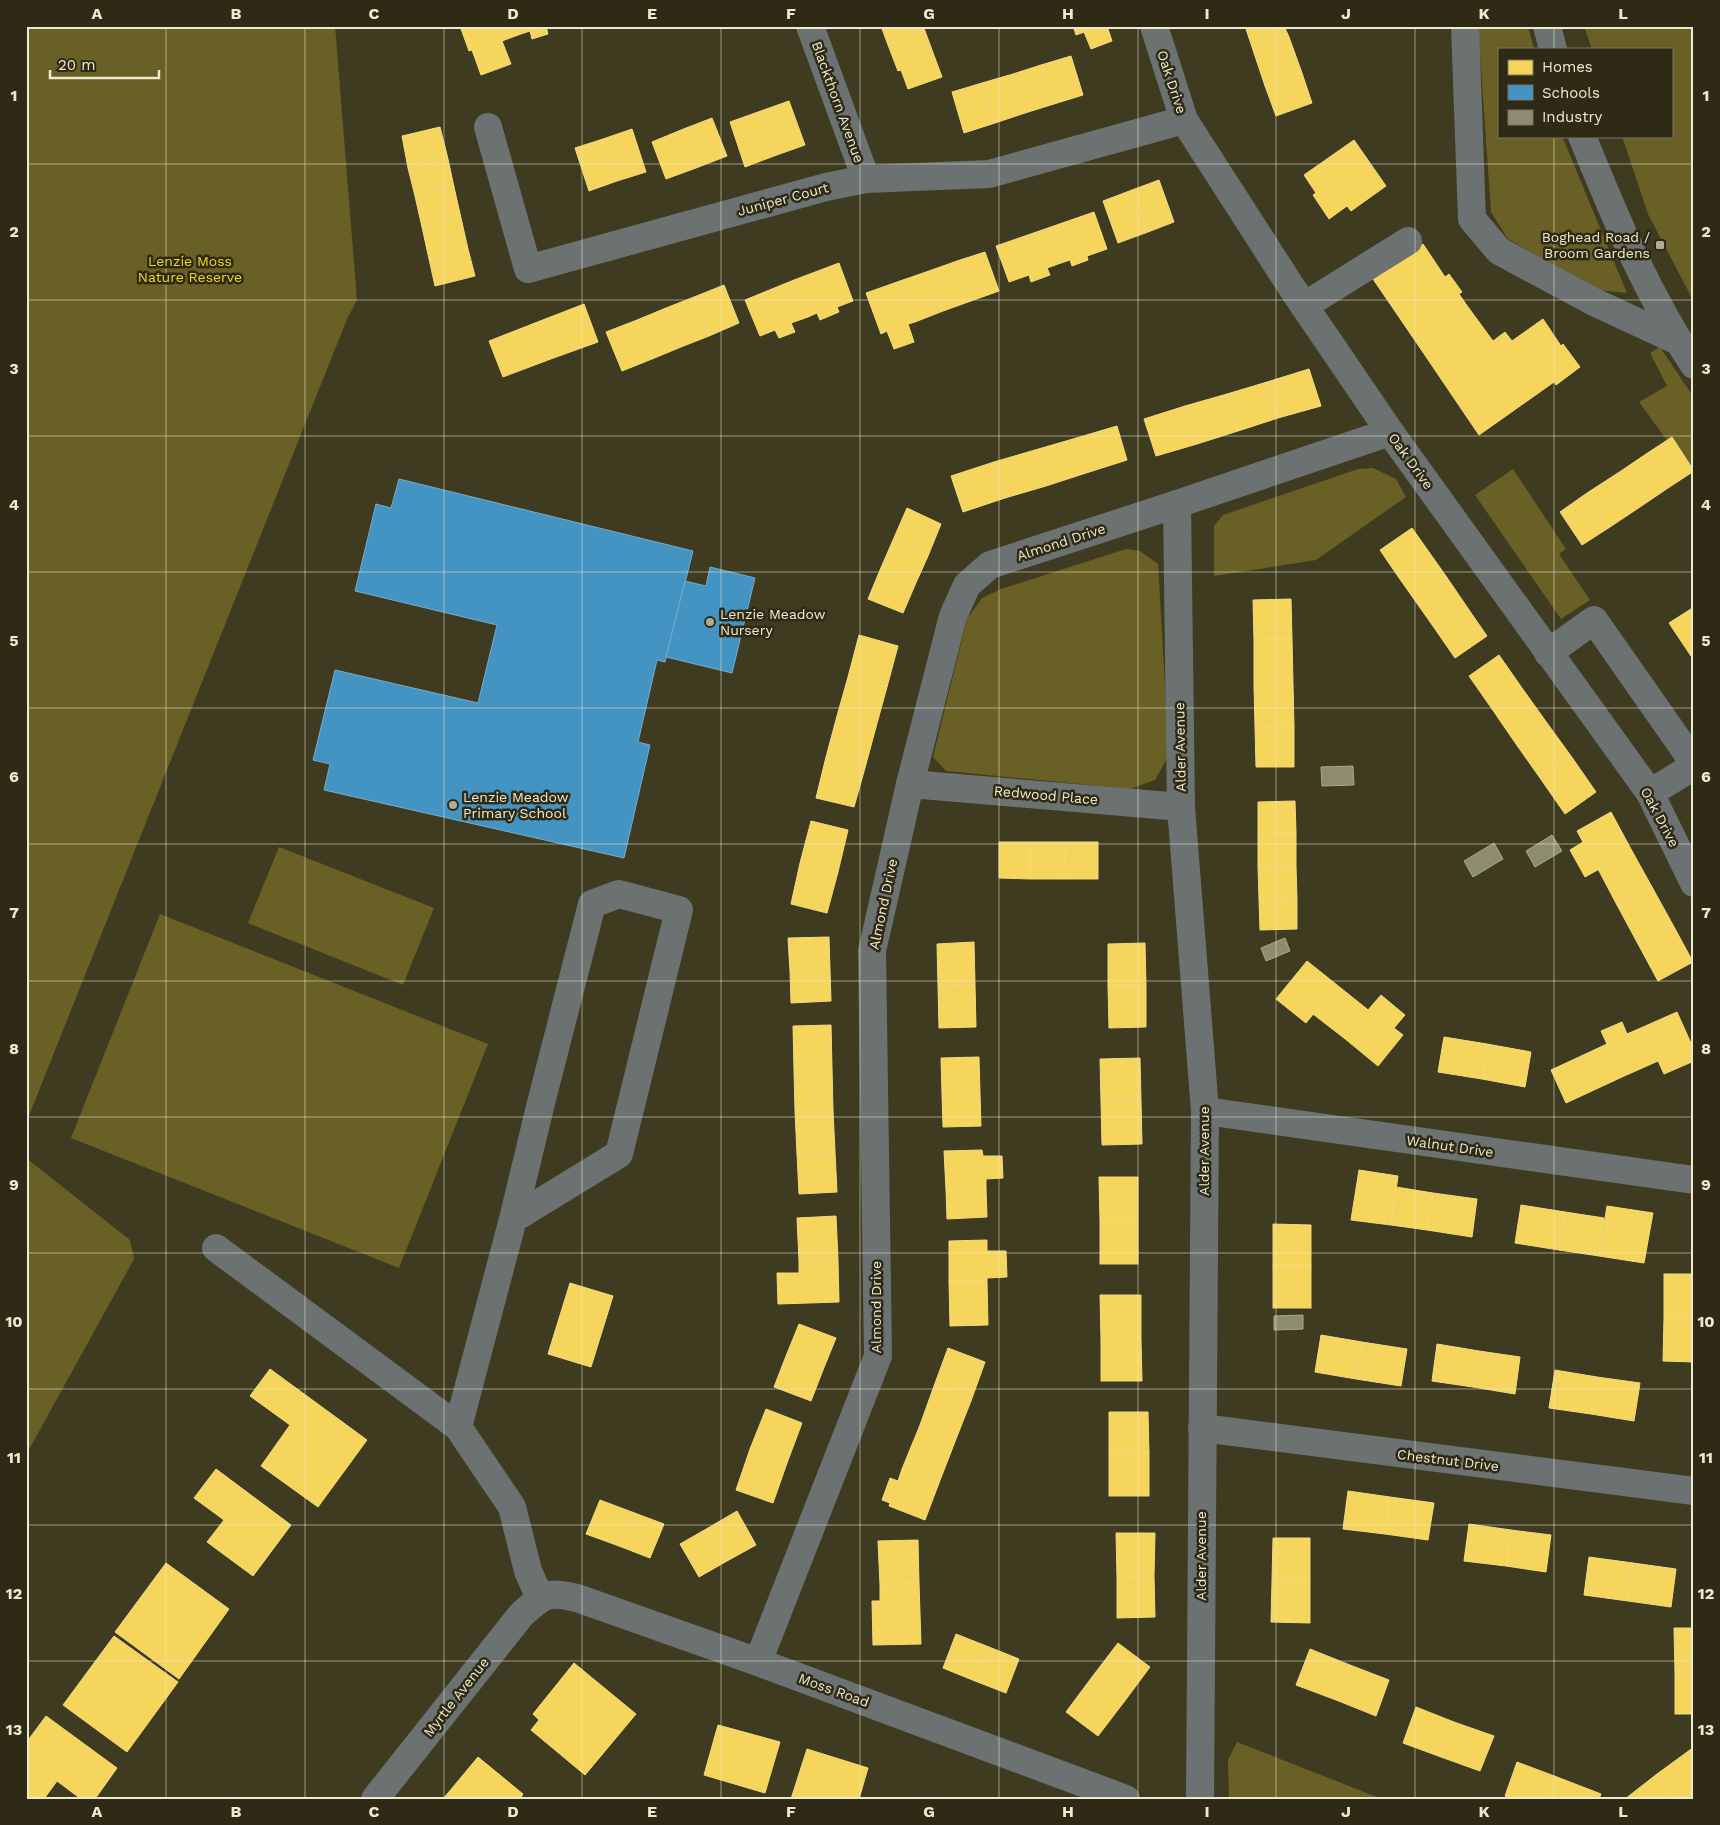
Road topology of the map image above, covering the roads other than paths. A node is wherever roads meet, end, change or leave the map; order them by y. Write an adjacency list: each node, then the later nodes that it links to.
1 (810, 26): 9 (street, Blackthorn Avenue)
2 (1154, 26): 6 (street, Oak Drive)
3 (1465, 26): 12 (street)
4 (1547, 26): 5 (street)
5 (1553, 48)
6 (1184, 120): 9 (street, Juniper Court); 11 (street, Oak Drive)
7 (488, 127): 9 (street, Juniper Court)
8 (1583, 138): 12 (street)
9 (866, 178)
10 (1408, 241): 11 (street)
11 (1304, 306): 14 (street, Oak Drive)
12 (1678, 341): 13 (street)
13 (1694, 365)
14 (1390, 432): 15 (street, Almond Drive); 16 (street, Oak Drive)
15 (1177, 504): 18 (street, Almond Drive); 20 (street, Alder Avenue)
16 (1548, 653): 17 (street); 19 (street, Oak Drive)
17 (1694, 764): 19 (street)
18 (910, 784): 20 (street, Redwood Place); 30 (street, Almond Drive)
19 (1650, 793): 21 (street, Oak Drive)
20 (1181, 807): 22 (street, Alder Avenue)
21 (1694, 883)
22 (1205, 1111): 23 (street, Walnut Drive); 27 (street, Alder Avenue)
23 (1694, 1180)
24 (513, 1219): 24 (street); 26 (street)
25 (216, 1248): 26 (street)
26 (458, 1427): 29 (street)
27 (1202, 1428): 28 (street, Chestnut Drive); 33 (street, Alder Avenue)
28 (1694, 1491)
29 (540, 1598): 30 (street, Moss Road); 31 (street, Myrtle Avenue)
30 (758, 1662): 32 (street, Moss Road)
31 (375, 1799)
32 (1126, 1799)
33 (1200, 1799)

